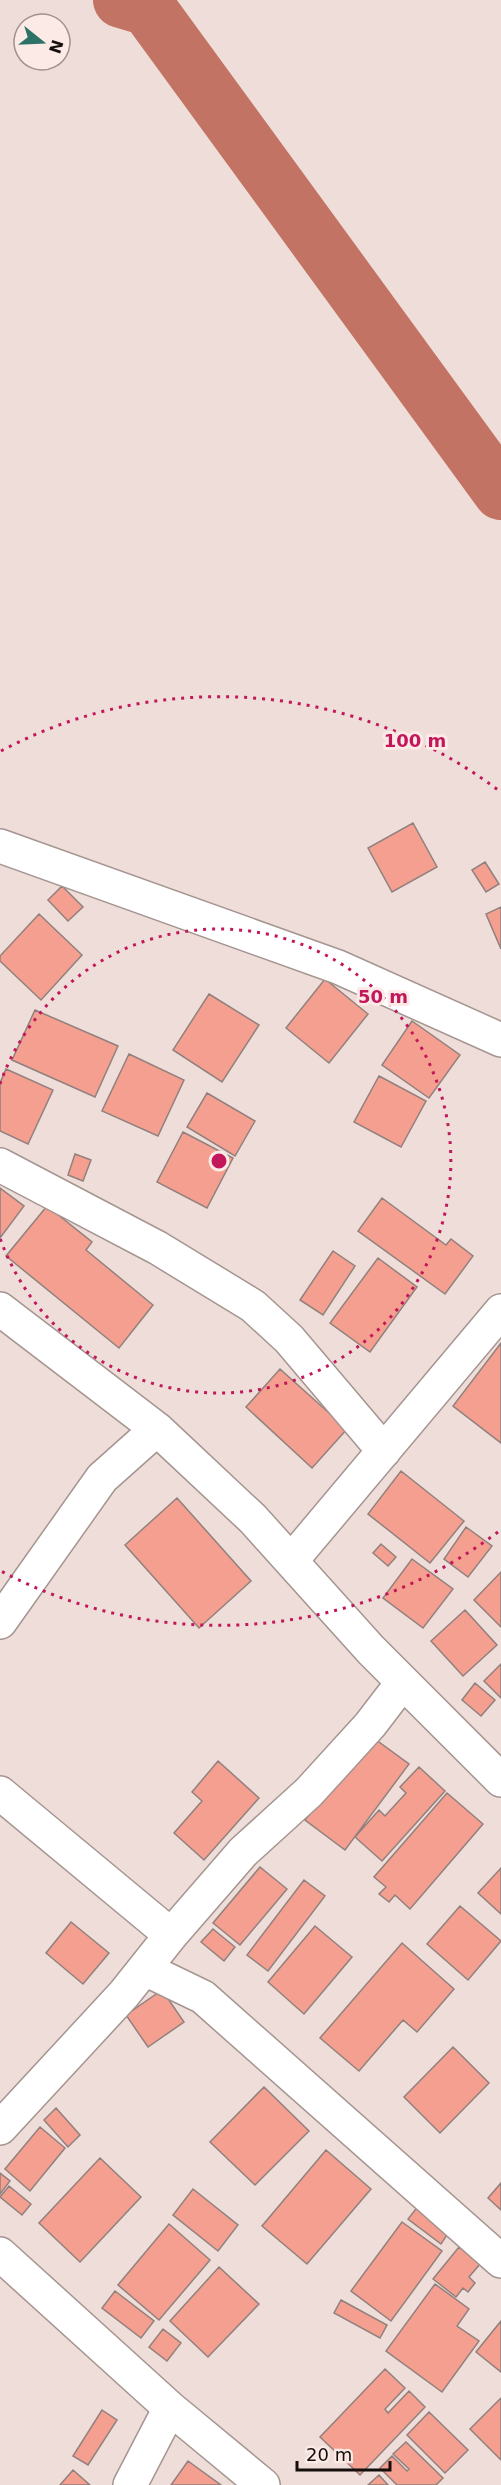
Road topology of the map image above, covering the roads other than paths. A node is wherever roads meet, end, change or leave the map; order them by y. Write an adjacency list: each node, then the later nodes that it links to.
1 (0, 846): 2 (street)
2 (501, 1040)
3 (0, 1165): 7 (street)
4 (0, 1309): 6 (street)
5 (497, 1323): 7 (street)
6 (157, 1429): 8 (street); 9 (street)
7 (384, 1451): 8 (street)
8 (291, 1561): 10 (street)
9 (0, 1622)
10 (403, 1682): 11 (street); 13 (street)
11 (501, 1780)
12 (0, 1793): 13 (street)
13 (171, 1935): 14 (street)
14 (145, 1969): 15 (street); 17 (street)
15 (0, 2128)
16 (0, 2254): 18 (street)
17 (501, 2261)
18 (170, 2408): 19 (street); 20 (street)
19 (130, 2485)
20 (263, 2485)

